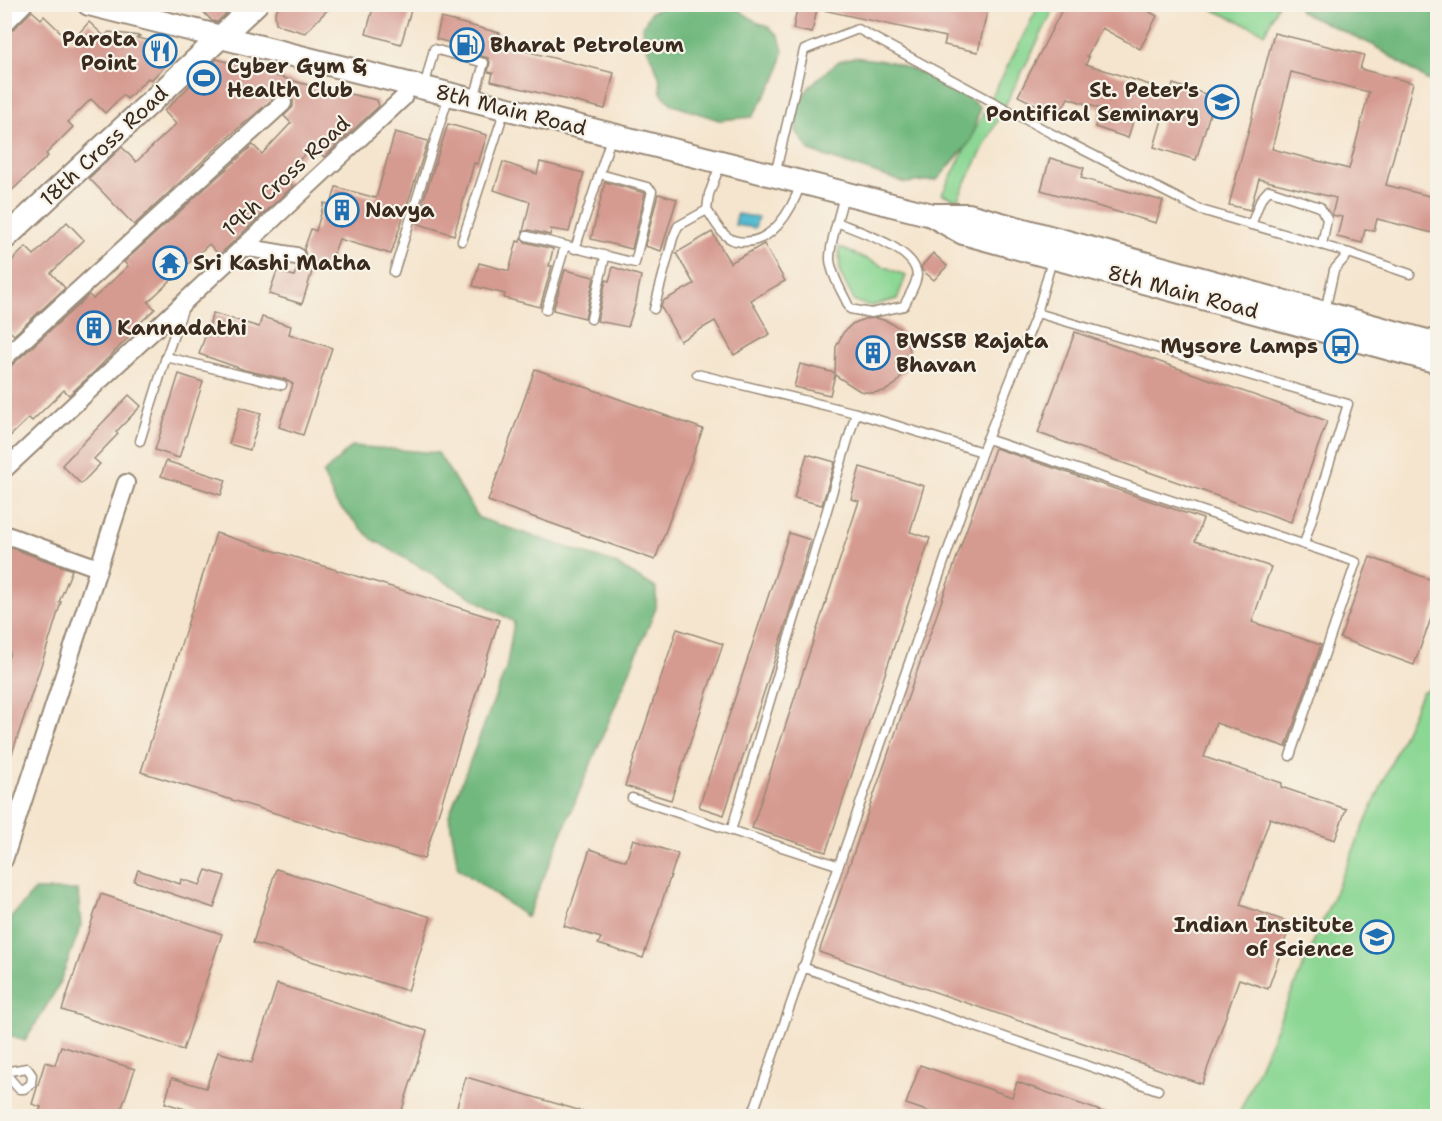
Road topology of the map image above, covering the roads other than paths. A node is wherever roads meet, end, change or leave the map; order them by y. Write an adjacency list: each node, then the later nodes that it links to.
1 (24, 4): 4 (street)
2 (89, 4): 5 (main road, 8th Main Road)
3 (256, 4): 5 (main road, 18th Cross Road)
4 (4, 24)
5 (221, 38): 6 (main road, 8th Main Road); 21 (main road, 18th Cross Road)
6 (416, 86): 7 (main road, 8th Main Road); 8 (lane); 25 (street, 19th Cross Road)
7 (449, 94): 8 (main road, 8th Main Road); 31 (lane)
8 (473, 101): 10 (main road, 8th Main Road)
9 (283, 103): 41 (street)
10 (506, 109): 11 (main road, 8th Main Road); 22 (lane)
11 (612, 135): 12 (main road, 8th Main Road); 13 (lane)
12 (721, 162): 14 (main road, 8th Main Road); 17 (lane)
13 (600, 174): 27 (lane); 30 (lane)
14 (775, 175): 15 (main road, 8th Main Road); 19 (lane)
15 (801, 183): 16 (main road, 8th Main Road); 17 (lane)
16 (844, 193): 18 (lane); 26 (main road, 8th Main Road)
17 (707, 210): 34 (lane)
18 (837, 222): 18 (lane)
19 (1251, 225): 23 (lane); 23 (lane)
20 (527, 236): 24 (lane)
21 (4, 239)
22 (462, 241)
23 (1322, 245): 28 (lane)
24 (565, 246): 27 (lane); 35 (lane)
25 (243, 247): 29 (street); 33 (street, 19th Cross Road)
26 (1056, 248): 36 (main road, 8th Main Road); 37 (lane); 42 (main road, 8th Main Road)
27 (575, 249): 30 (lane)
28 (1349, 253): 32 (lane); 36 (lane)
29 (296, 256)
30 (604, 257): 38 (lane)
31 (394, 272)
32 (1410, 274)
33 (188, 298): 40 (lane); 49 (street, 19th Cross Road)
34 (654, 309)
35 (546, 310)
36 (1325, 312): 39 (main road, 8th Main Road)
37 (1037, 313): 46 (lane); 52 (lane)
38 (591, 319)
39 (1437, 344)
40 (166, 357): 44 (lane); 47 (lane)
41 (4, 358)
42 (1437, 362)
43 (697, 374): 45 (lane)
44 (282, 385)
45 (856, 413): 48 (lane); 56 (lane)
46 (987, 439): 48 (lane); 52 (lane)
47 (140, 441)
48 (982, 452): 58 (lane)
49 (4, 470)
50 (126, 483): 53 (street)
51 (4, 534): 53 (street)
52 (1304, 544): 54 (lane)
53 (98, 568): 57 (street)
54 (1290, 756)
55 (632, 798): 56 (lane)
56 (732, 831): 58 (lane)
57 (4, 860)
58 (837, 865): 59 (lane)
59 (802, 967): 60 (lane); 61 (lane)
60 (1158, 1090)
61 (752, 1116)

